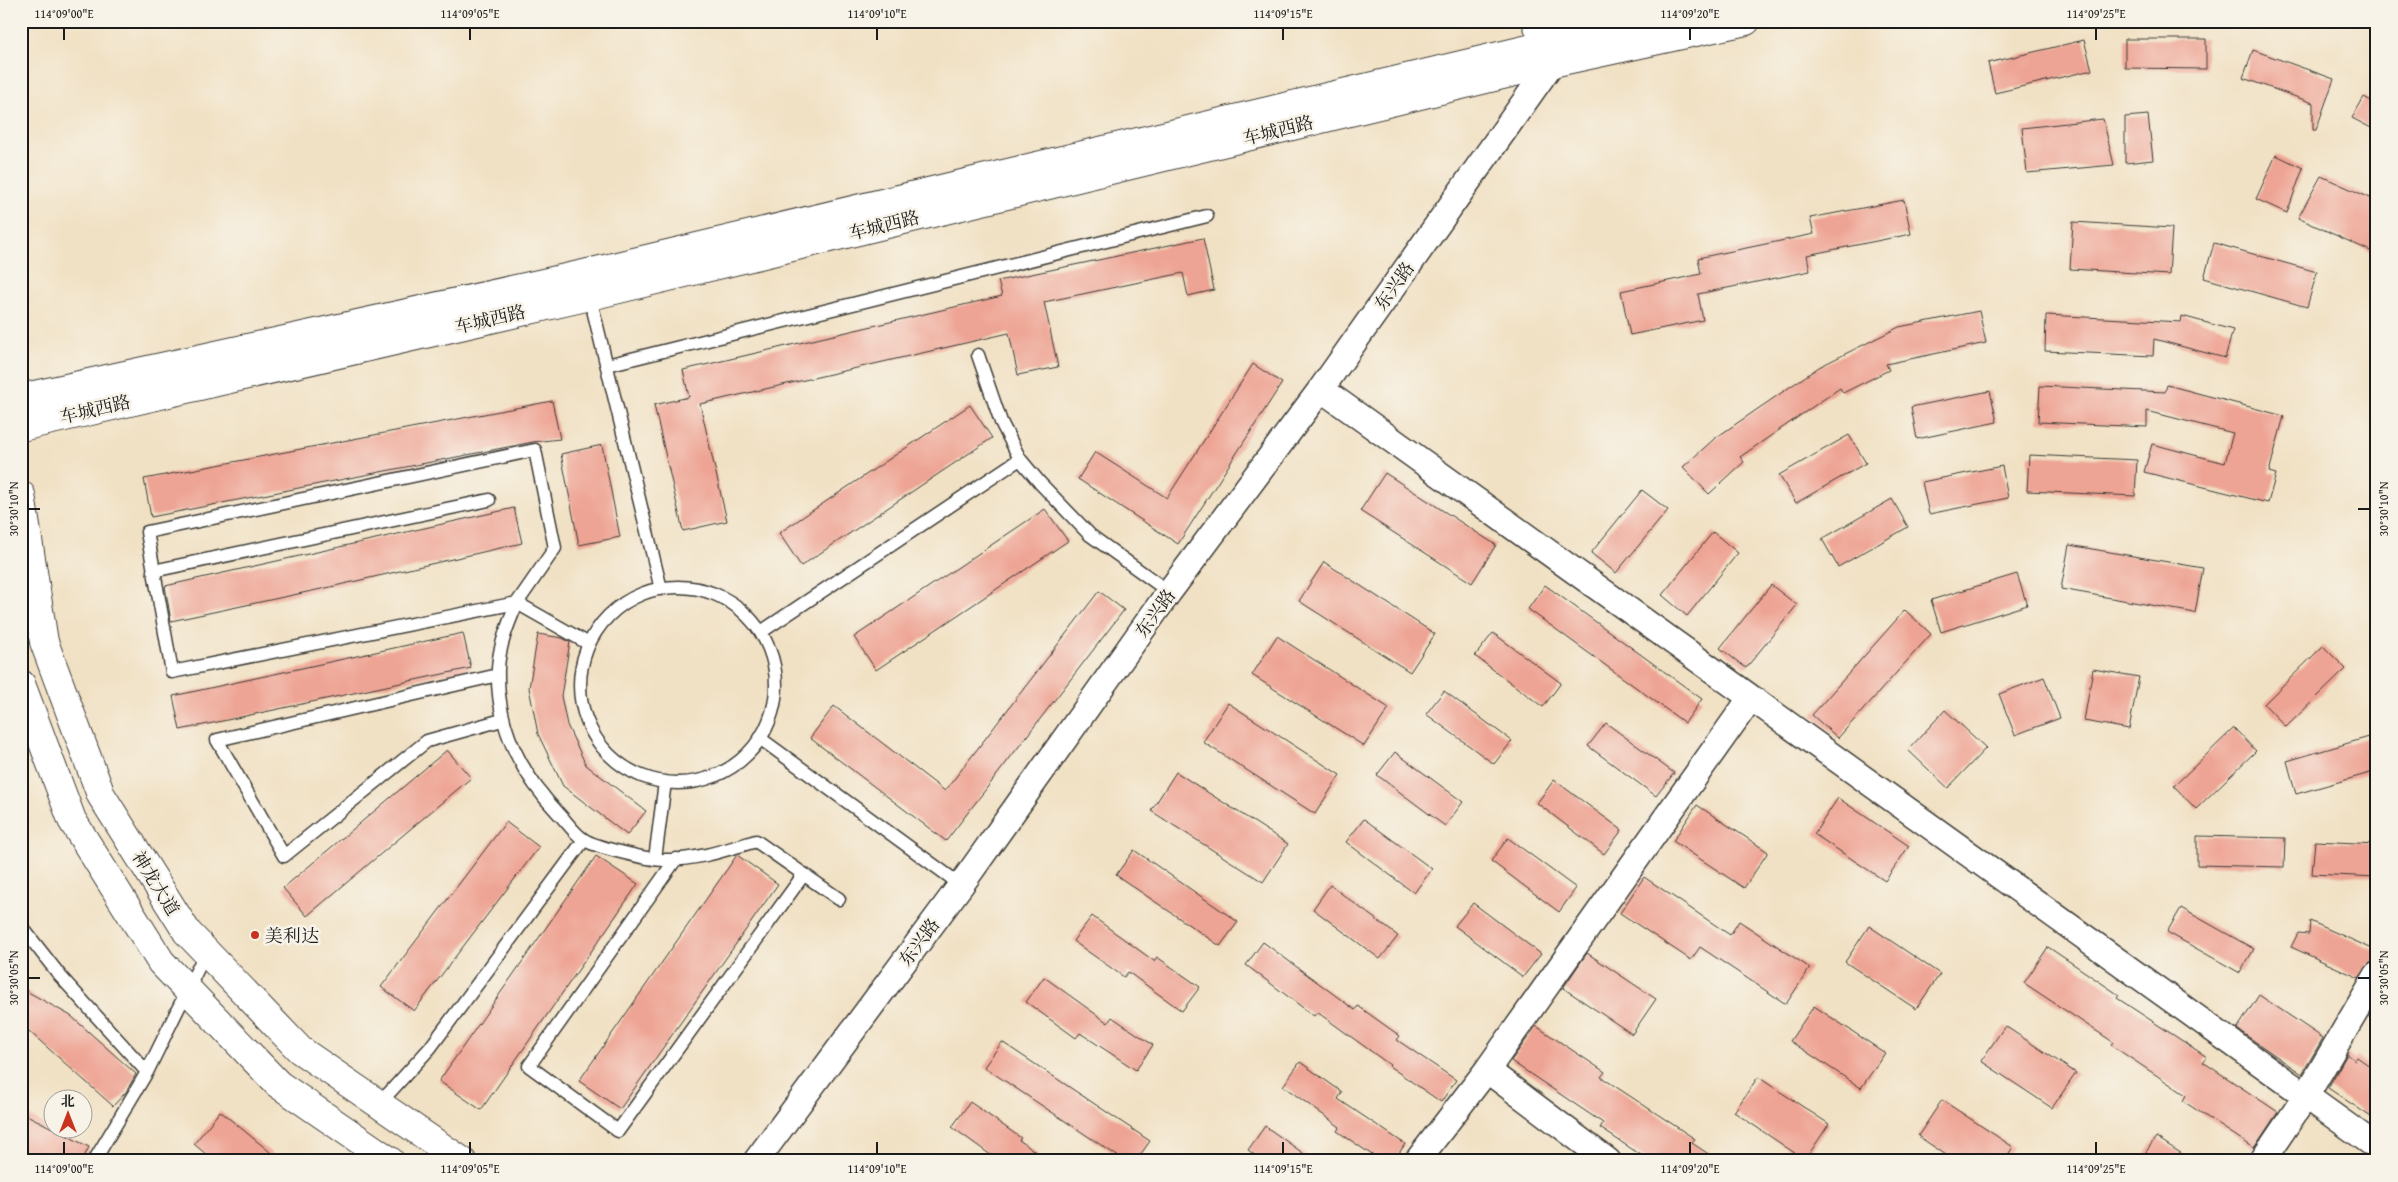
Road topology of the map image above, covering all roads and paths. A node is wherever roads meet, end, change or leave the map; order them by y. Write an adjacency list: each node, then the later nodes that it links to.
1 (1646, 21): 3 (main road, 车城西路)
2 (1746, 21): 3 (main road, 车城西路)
3 (1545, 43): 5 (main road, 车城西路); 8 (street, 东兴路)
4 (1207, 216): 7 (lane)
5 (587, 285): 7 (lane); 9 (main road, 车城西路); 10 (main road, 车城西路)
6 (978, 354): 11 (lane)
7 (607, 365): 15 (lane)
8 (1321, 389): 16 (street, 东兴路); 22 (street)
9 (21, 398)
10 (21, 427)
11 (1020, 459): 16 (lane); 18 (lane)
12 (21, 494): 33 (main road, 神龙大道)
13 (490, 500): 14 (lane)
14 (153, 571): 17 (lane); 17 (lane)
15 (661, 589): 18 (lane); 19 (lane)
16 (1170, 592): 30 (street, 东兴路)
17 (517, 603): 19 (lane); 20 (lane)
18 (760, 632): 24 (lane)
19 (589, 644): 25 (lane)
20 (498, 675): 23 (lane); 23 (lane)
21 (21, 684): 35 (main road)
22 (1750, 699): 36 (street); 38 (street)
23 (502, 720): 26 (lane)
24 (760, 739): 25 (lane); 30 (lane)
25 (664, 782): 27 (lane)
26 (584, 840): 27 (lane); 39 (lane)
27 (655, 858): 28 (lane)
28 (676, 859): 29 (lane); 29 (lane)
29 (804, 874): 31 (lane)
30 (961, 885): 44 (street, 东兴路)
31 (839, 900)
32 (21, 926): 37 (lane)
33 (206, 952): 35 (lane); 39 (main road, 神龙大道)
34 (2377, 975): 38 (street)
35 (187, 989): 37 (lane); 42 (main road)
36 (1487, 1070): 45 (street); 46 (street)
37 (147, 1072): 41 (lane)
38 (2306, 1096): 40 (street); 47 (street)
39 (379, 1104): 43 (main road, 神龙大道)
40 (2377, 1146)
41 (94, 1161)
42 (390, 1161)
43 (462, 1161)
44 (756, 1161)
45 (1418, 1161)
46 (1608, 1161)
47 (2262, 1161)

